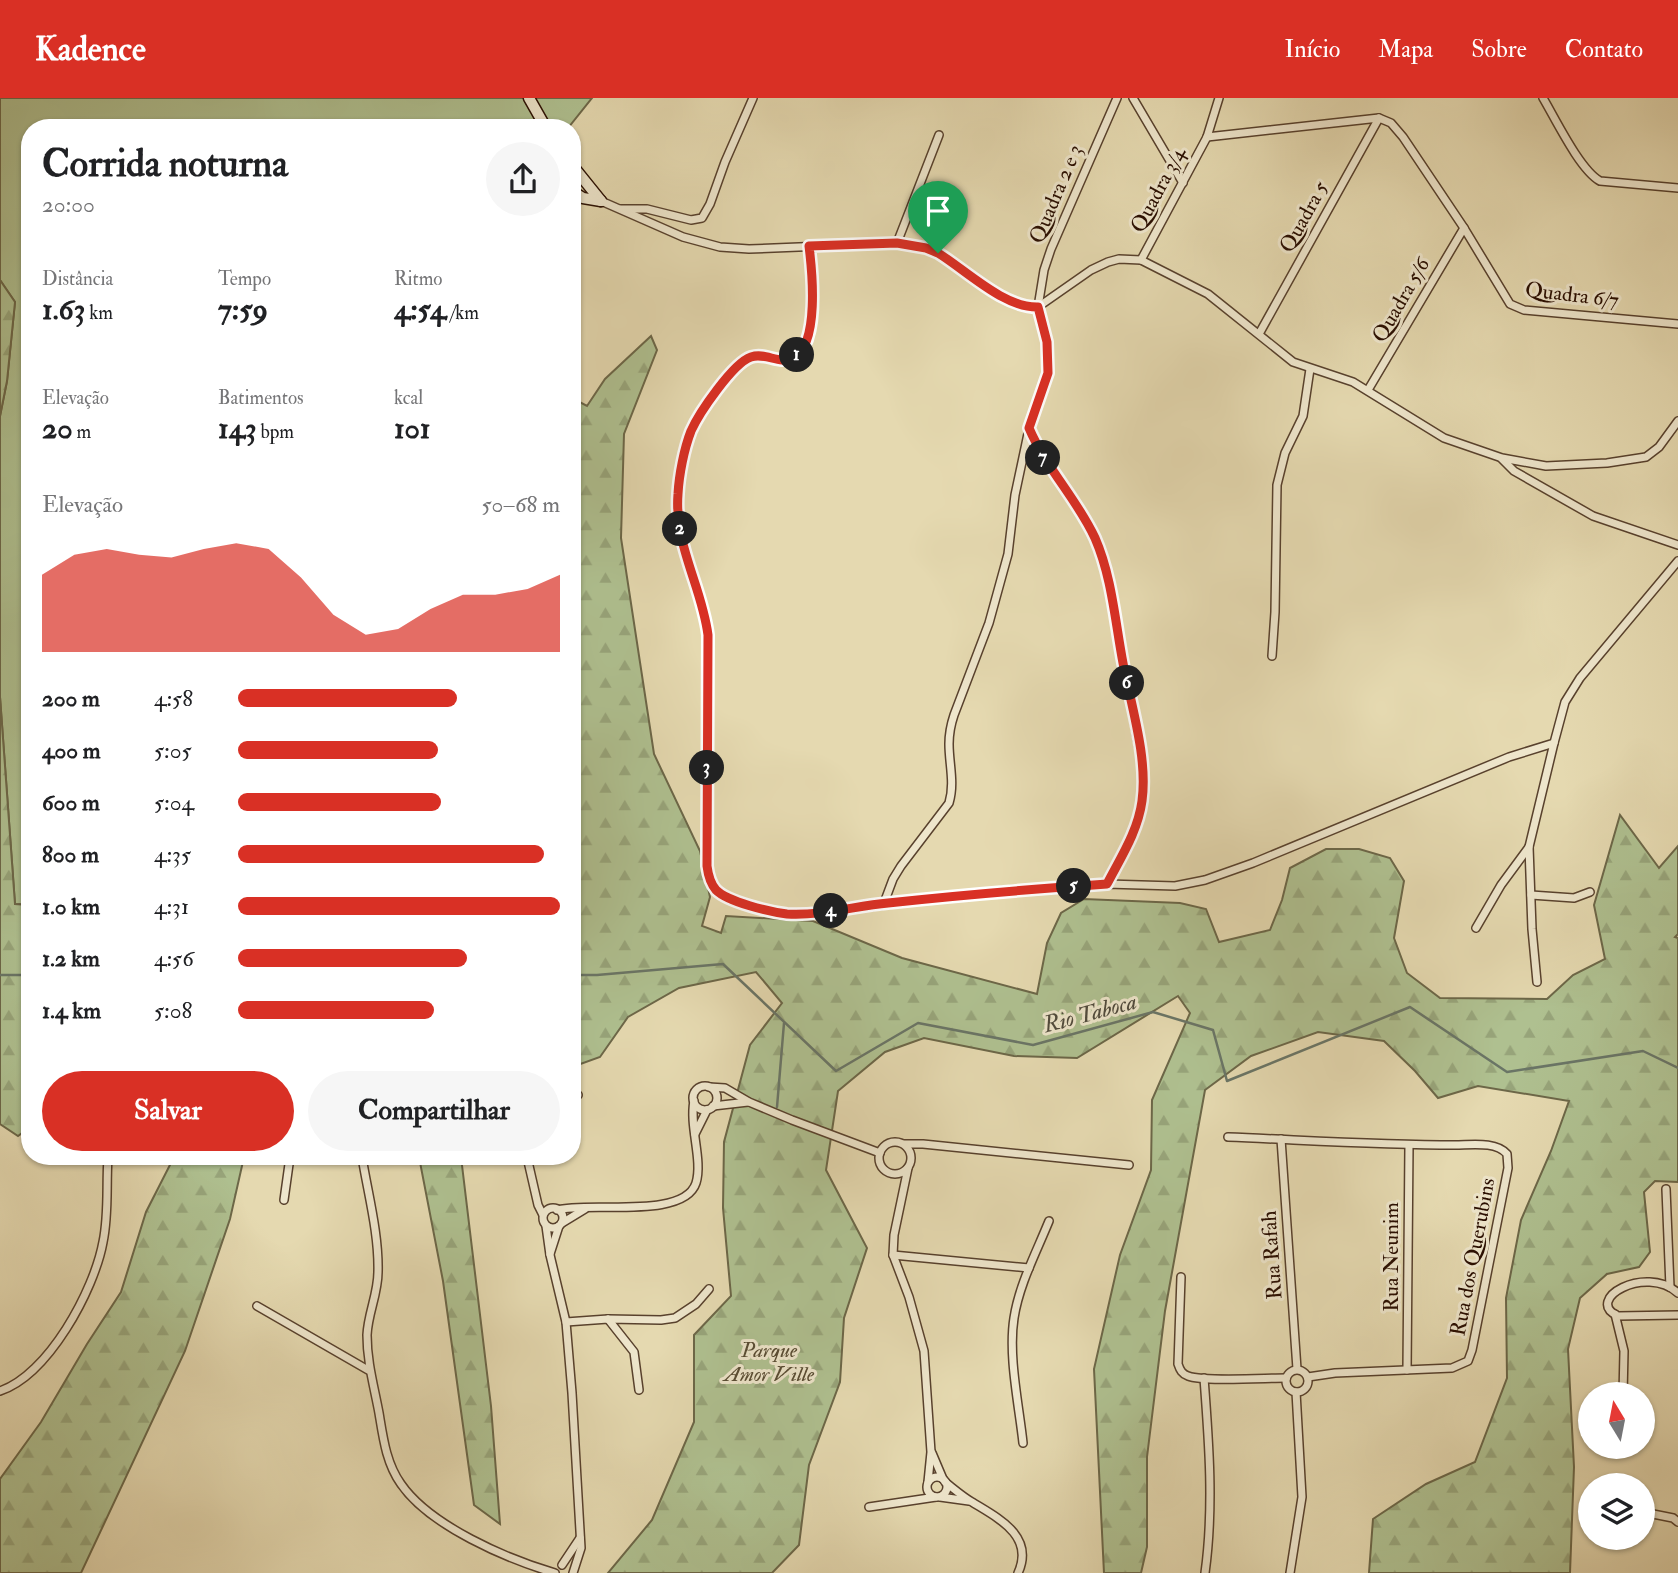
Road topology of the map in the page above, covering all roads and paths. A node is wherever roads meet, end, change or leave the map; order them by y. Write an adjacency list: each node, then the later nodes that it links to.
1 (529, 98): 8 (street)
2 (753, 98): 16 (street)
3 (1117, 98): 21 (street, Quadra 2 e 3)
4 (1133, 98): 12 (street)
5 (1219, 98): 10 (street, Quadra 3/4)
6 (1543, 98): 13 (street)
7 (1379, 118): 10 (street); 17 (street); 23 (street, Quadra 5)
8 (541, 119)
9 (939, 135): 18 (street)
10 (1207, 137): 12 (street, Quadra 3/4)
11 (581, 176): 15 (street)
12 (1183, 183): 20 (street, Quadra 3/4)
13 (1678, 188)
14 (581, 197): 15 (street)
15 (601, 201): 16 (street)
16 (617, 209): 19 (street)
17 (1464, 228): 22 (street, Quadra 6/7); 25 (street, Quadra 5/6)
18 (897, 243): 19 (street); 21 (street)
19 (809, 246): 37 (street)
20 (1141, 260): 21 (street); 23 (street)
21 (1038, 307): 27 (street)
22 (1678, 324)
23 (1259, 334): 24 (street)
24 (1310, 369): 25 (street); 31 (street)
25 (1368, 390): 28 (street)
26 (1678, 421): 28 (street)
27 (1029, 428): 34 (street); 37 (street)
28 (1502, 458): 29 (street)
29 (1678, 545)
30 (1678, 561): 32 (street)
31 (1272, 656)
32 (1554, 743): 33 (street); 34 (street)
33 (1529, 847): 36 (street); 38 (street)
34 (1107, 884): 37 (street)
35 (1590, 892): 36 (street)
36 (1531, 895): 39 (street)
37 (884, 903)
38 (1476, 928)
39 (1537, 982)
40 (709, 1087): 41 (street); 42 (street); 43 (street)
41 (694, 1101): 43 (street); 45 (street)
42 (749, 1102): 43 (street); 50 (street)
43 (710, 1108): 45 (street)
44 (1228, 1137): 46 (street, Rua dos Querubins)
45 (694, 1138): 64 (street)
46 (1281, 1139): 49 (street, Rua dos Querubins); 81 (street, Rua Rafah)
47 (904, 1144): 48 (street); 50 (street); 51 (street)
48 (923, 1144): 51 (street); 56 (street)
49 (1409, 1145): 83 (street, Rua Neunim); 83 (street, Rua dos Querubins)
50 (880, 1153): 58 (street)
51 (912, 1158): 57 (street)
52 (108, 1165): 88 (street)
53 (289, 1165): 62 (street)
54 (363, 1165): 82 (street)
55 (529, 1165): 61 (street)
56 (1129, 1165)
57 (908, 1168): 58 (street); 60 (street)
58 (896, 1175): 60 (street)
59 (1666, 1189): 73 (street)
60 (905, 1193): 70 (street)
61 (537, 1199): 63 (street); 65 (street)
62 (284, 1200)
63 (555, 1209): 64 (street); 65 (street); 67 (street)
64 (585, 1209): 67 (street)
65 (543, 1214): 68 (street)
66 (1049, 1222): 71 (street)
67 (560, 1225): 68 (street); 69 (street)
68 (546, 1226): 69 (street)
69 (550, 1255): 80 (street)
70 (893, 1255): 71 (street); 92 (street)
71 (1029, 1268): 91 (street)
72 (1181, 1277): 85 (street)
73 (1670, 1287): 75 (street); 77 (street)
74 (709, 1289): 79 (street)
75 (1678, 1293)
76 (257, 1306): 82 (street)
77 (1615, 1314): 78 (street); 87 (street)
78 (1677, 1316)
79 (608, 1319): 80 (street); 89 (street)
80 (566, 1322): 101 (street)
81 (1297, 1369): 84 (street); 86 (street)
82 (368, 1370): 103 (street)
83 (1407, 1370): 84 (street, Rua dos Querubins)
84 (1308, 1377): 90 (street)
85 (1204, 1378): 86 (street); 106 (street)
86 (1286, 1378): 90 (street)
87 (1623, 1382)
88 (0, 1391)
89 (639, 1391)
90 (1296, 1392): 107 (street)
91 (1024, 1443)
92 (931, 1452): 93 (street); 94 (street)
93 (944, 1481): 94 (street); 95 (street); 97 (street)
94 (927, 1483): 95 (street); 96 (street)
95 (938, 1497): 96 (street); 97 (street)
96 (911, 1501): 98 (street)
97 (970, 1501): 105 (street)
98 (869, 1507)
99 (1655, 1514): 100 (street)
100 (1678, 1522)
101 (581, 1538): 102 (street); 104 (street)
102 (562, 1565): 103 (street); 104 (street)
103 (555, 1573)
104 (573, 1573)
105 (1018, 1573)
106 (1205, 1573)
107 (1290, 1573)

